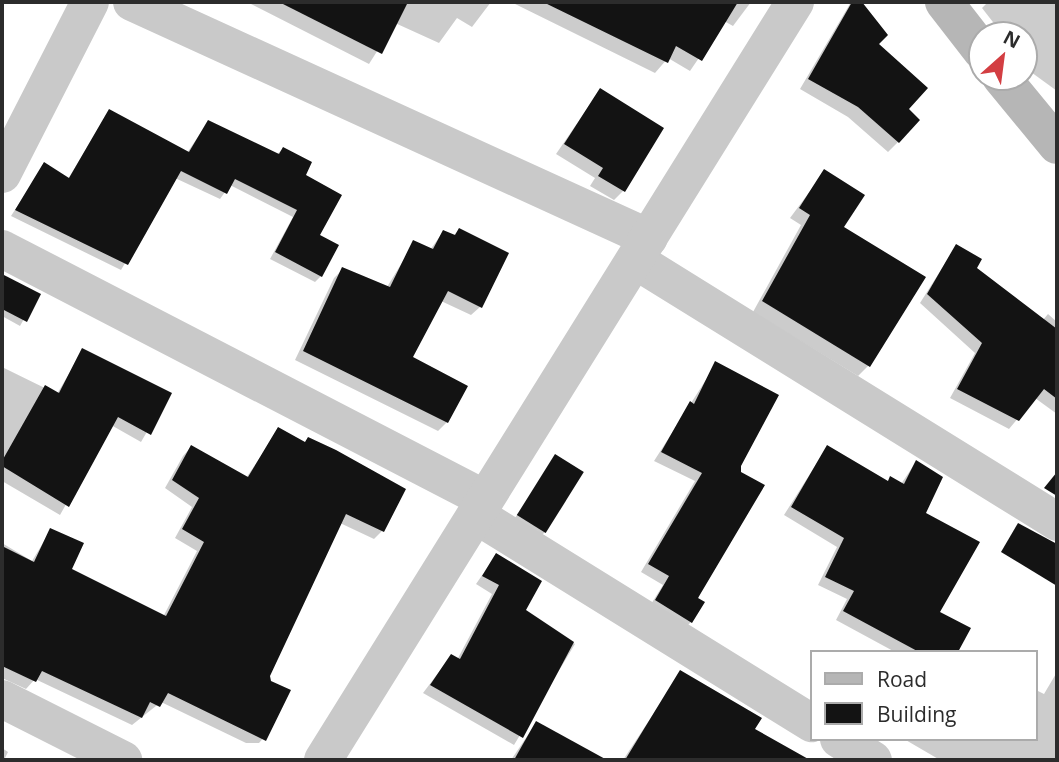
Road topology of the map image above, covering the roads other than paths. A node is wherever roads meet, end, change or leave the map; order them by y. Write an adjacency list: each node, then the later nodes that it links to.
1 (90, 2): 8 (street)
2 (132, 2): 10 (street)
3 (795, 2): 10 (street)
4 (944, 2): 5 (main road)
5 (968, 33)
6 (1013, 91): 7 (main road)
7 (1057, 145)
8 (2, 174)
9 (2, 249): 11 (street)
10 (642, 249): 11 (street); 12 (street)
11 (481, 507): 14 (street); 17 (street)
12 (1057, 522)
13 (2, 699): 16 (street)
14 (810, 722)
15 (842, 741): 18 (street)
16 (123, 760)
17 (323, 760)
18 (873, 760)

